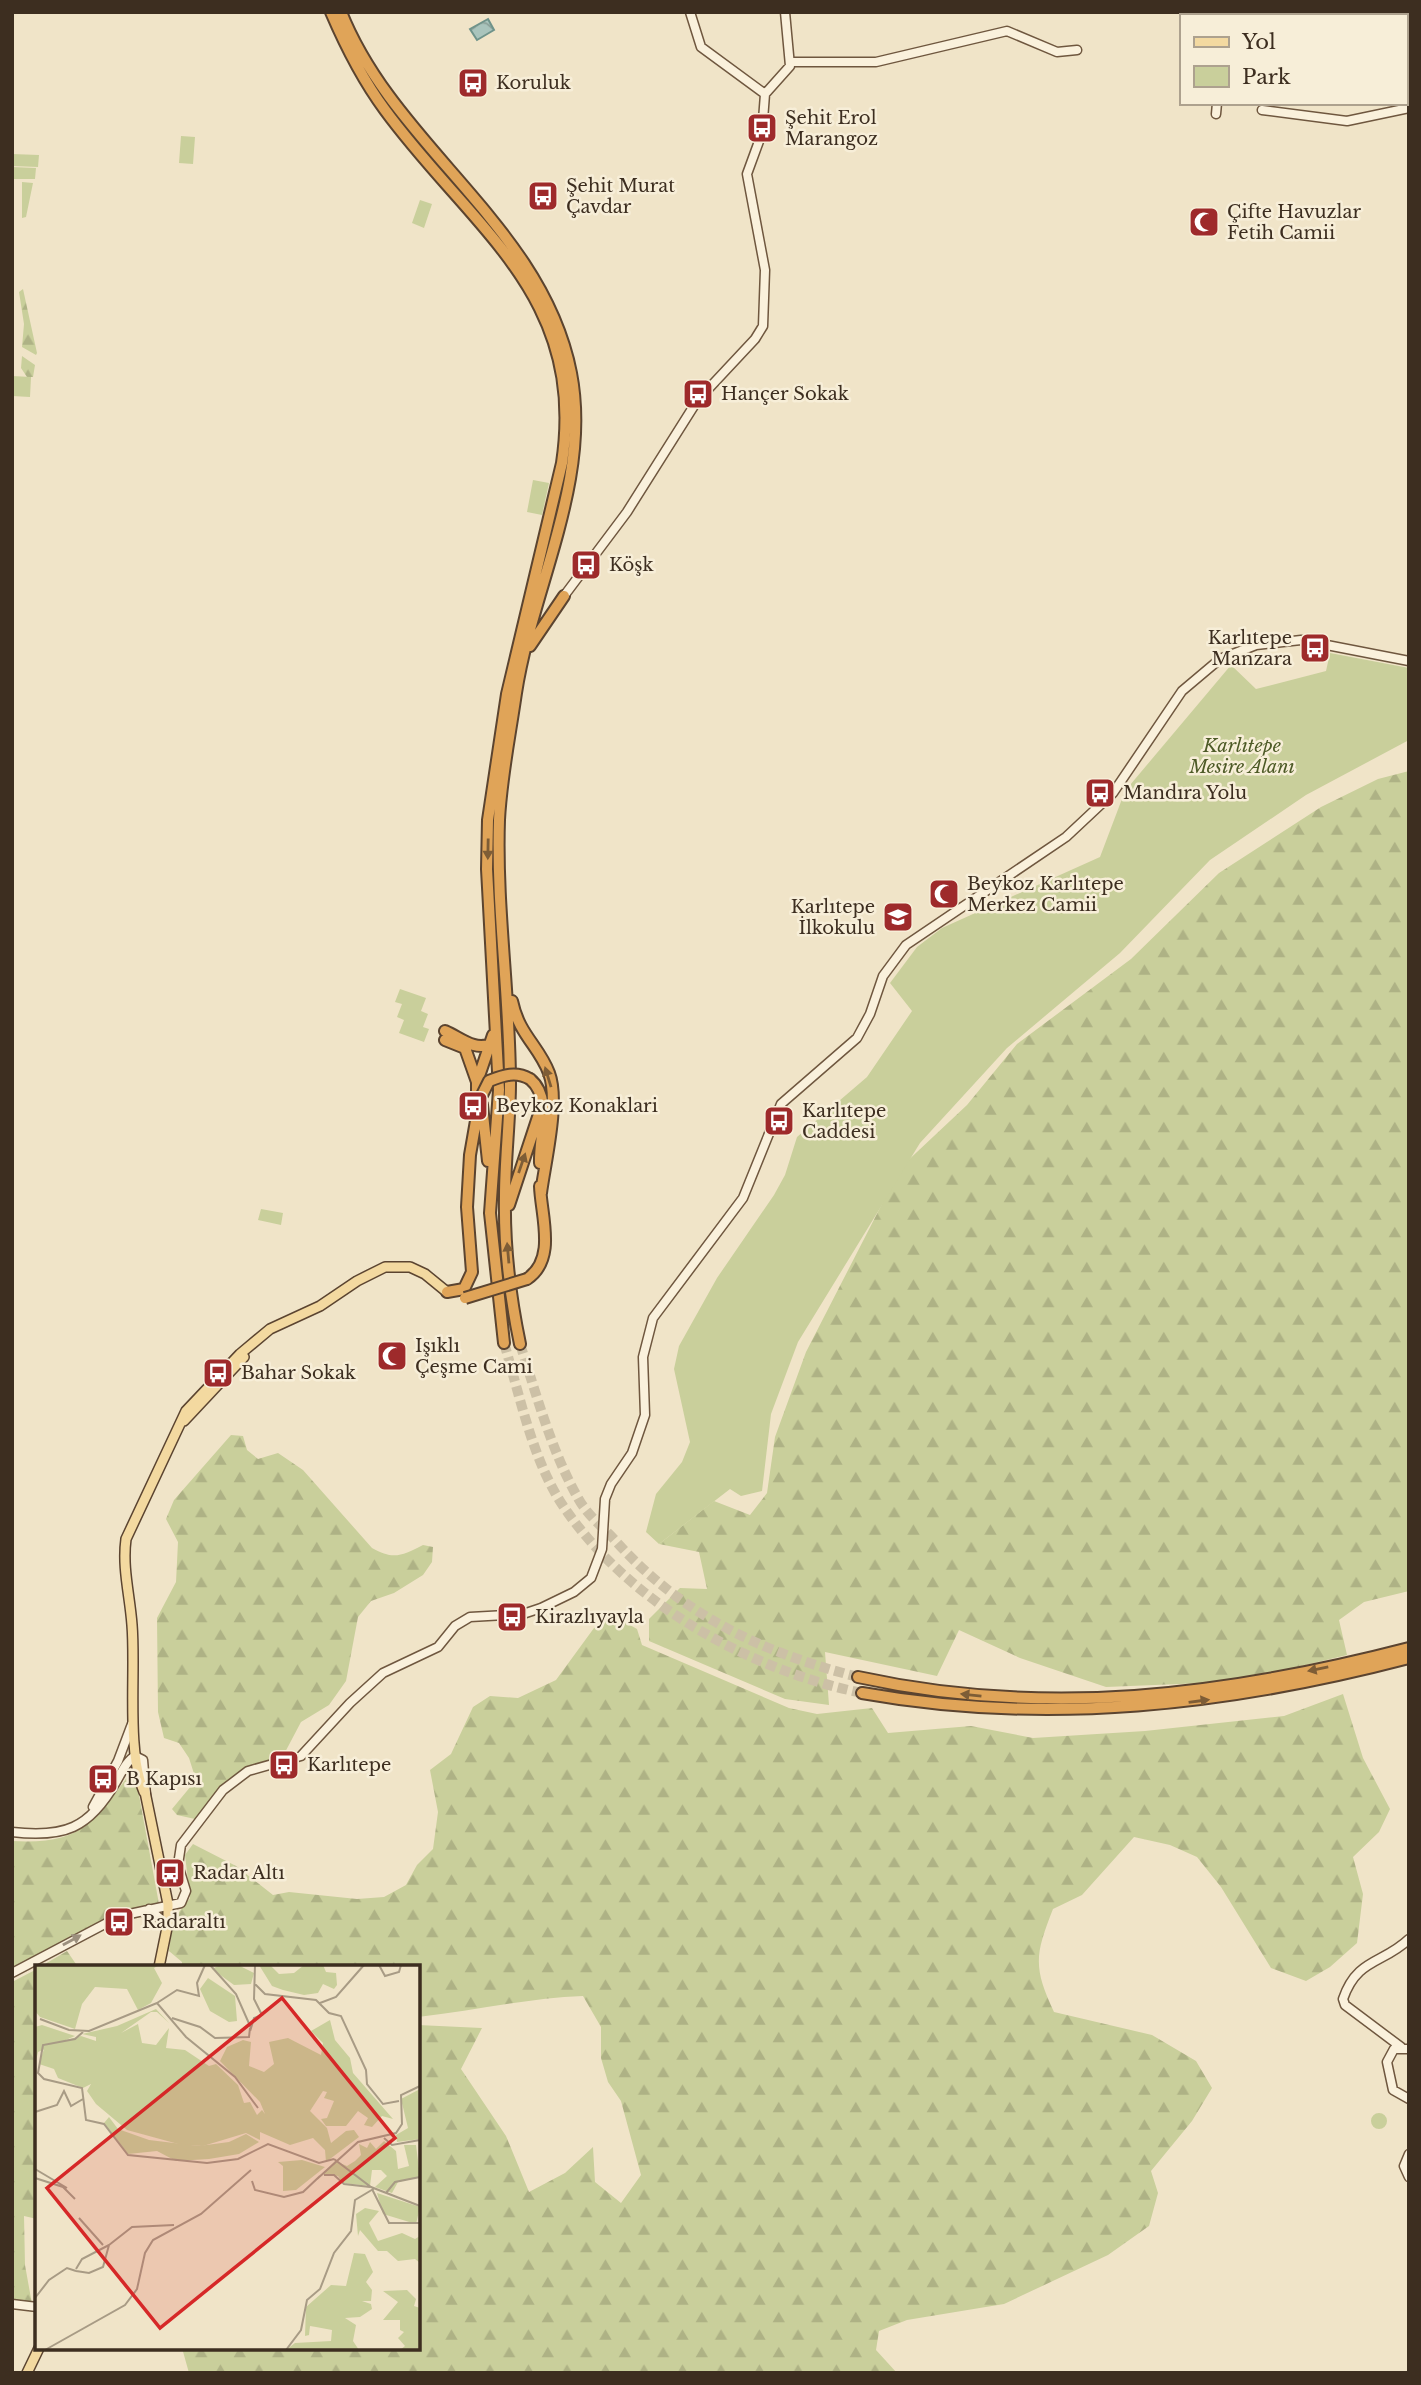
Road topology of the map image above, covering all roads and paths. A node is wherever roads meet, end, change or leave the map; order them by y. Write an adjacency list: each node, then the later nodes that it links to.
1 (331, 12): 9 (highway)
2 (341, 12): 9 (highway)
3 (690, 12): 7 (main road)
4 (785, 12): 6 (main road)
5 (1077, 50): 6 (main road)
6 (790, 62): 7 (main road)
7 (765, 94): 15 (main road)
8 (1217, 105): 12 (main road)
9 (389, 107): 13 (highway)
10 (1409, 107): 11 (main road)
11 (1262, 110)
12 (1216, 114)
13 (547, 548): 14 (highway); 16 (highway)
14 (541, 591): 15 (highway); 16 (highway)
15 (562, 597): 16 (highway); 17 (highway)
16 (532, 609): 17 (highway); 19 (highway); 22 (highway, one-way to 22)
17 (553, 609): 19 (highway)
18 (542, 636): 19 (highway)
19 (523, 660): 21 (highway)
20 (1409, 662): 46 (main road)
21 (508, 985): 28 (highway, one-way to 21); 30 (highway)
22 (496, 1025): 23 (highway); 29 (highway)
23 (491, 1044): 24 (highway); 24 (highway)
24 (477, 1082): 27 (highway)
25 (482, 1100): 26 (highway, bridge); 27 (highway); 29 (highway)
26 (543, 1101): 28 (highway); 30 (highway, one-way to 26)
27 (467, 1190): 31 (highway)
28 (541, 1193): 31 (highway, bridge)
29 (490, 1213): 33 (highway)
30 (505, 1226): 34 (highway, one-way to 30)
31 (447, 1292): 32 (main road)
32 (254, 1341): 35 (main road); 35 (main road)
33 (504, 1343)
34 (520, 1344)
35 (237, 1354): 36 (main road); 36 (main road)
36 (179, 1425): 41 (main road)
37 (1409, 1648): 39 (highway, one-way to 39)
38 (1409, 1658): 40 (highway, one-way to 38)
39 (858, 1677)
40 (862, 1693)
41 (135, 1707): 42 (main road); 44 (main road)
42 (138, 1757): 44 (main road); 45 (main road)
43 (12, 1832): 44 (main road)
44 (44, 1835)
45 (159, 1864): 47 (main road); 49 (main road)
46 (184, 1889): 47 (main road); 48 (main road); 49 (main road)
47 (167, 1893): 49 (main road)
48 (181, 1903): 49 (main road); 51 (main road)
49 (167, 1906): 50 (main road); 51 (main road)
50 (149, 1909): 51 (main road); 54 (main road, one-way to 50)
51 (166, 1922): 53 (main road)
52 (1409, 1938): 55 (main road)
53 (159, 1965)
54 (12, 1973)
55 (1405, 2048): 56 (main road)
56 (1409, 2099)
57 (1409, 2154): 58 (main road)
58 (1409, 2177)
59 (12, 2304): 60 (main road)
60 (35, 2307)
61 (37, 2350): 62 (main road)
62 (27, 2373)

